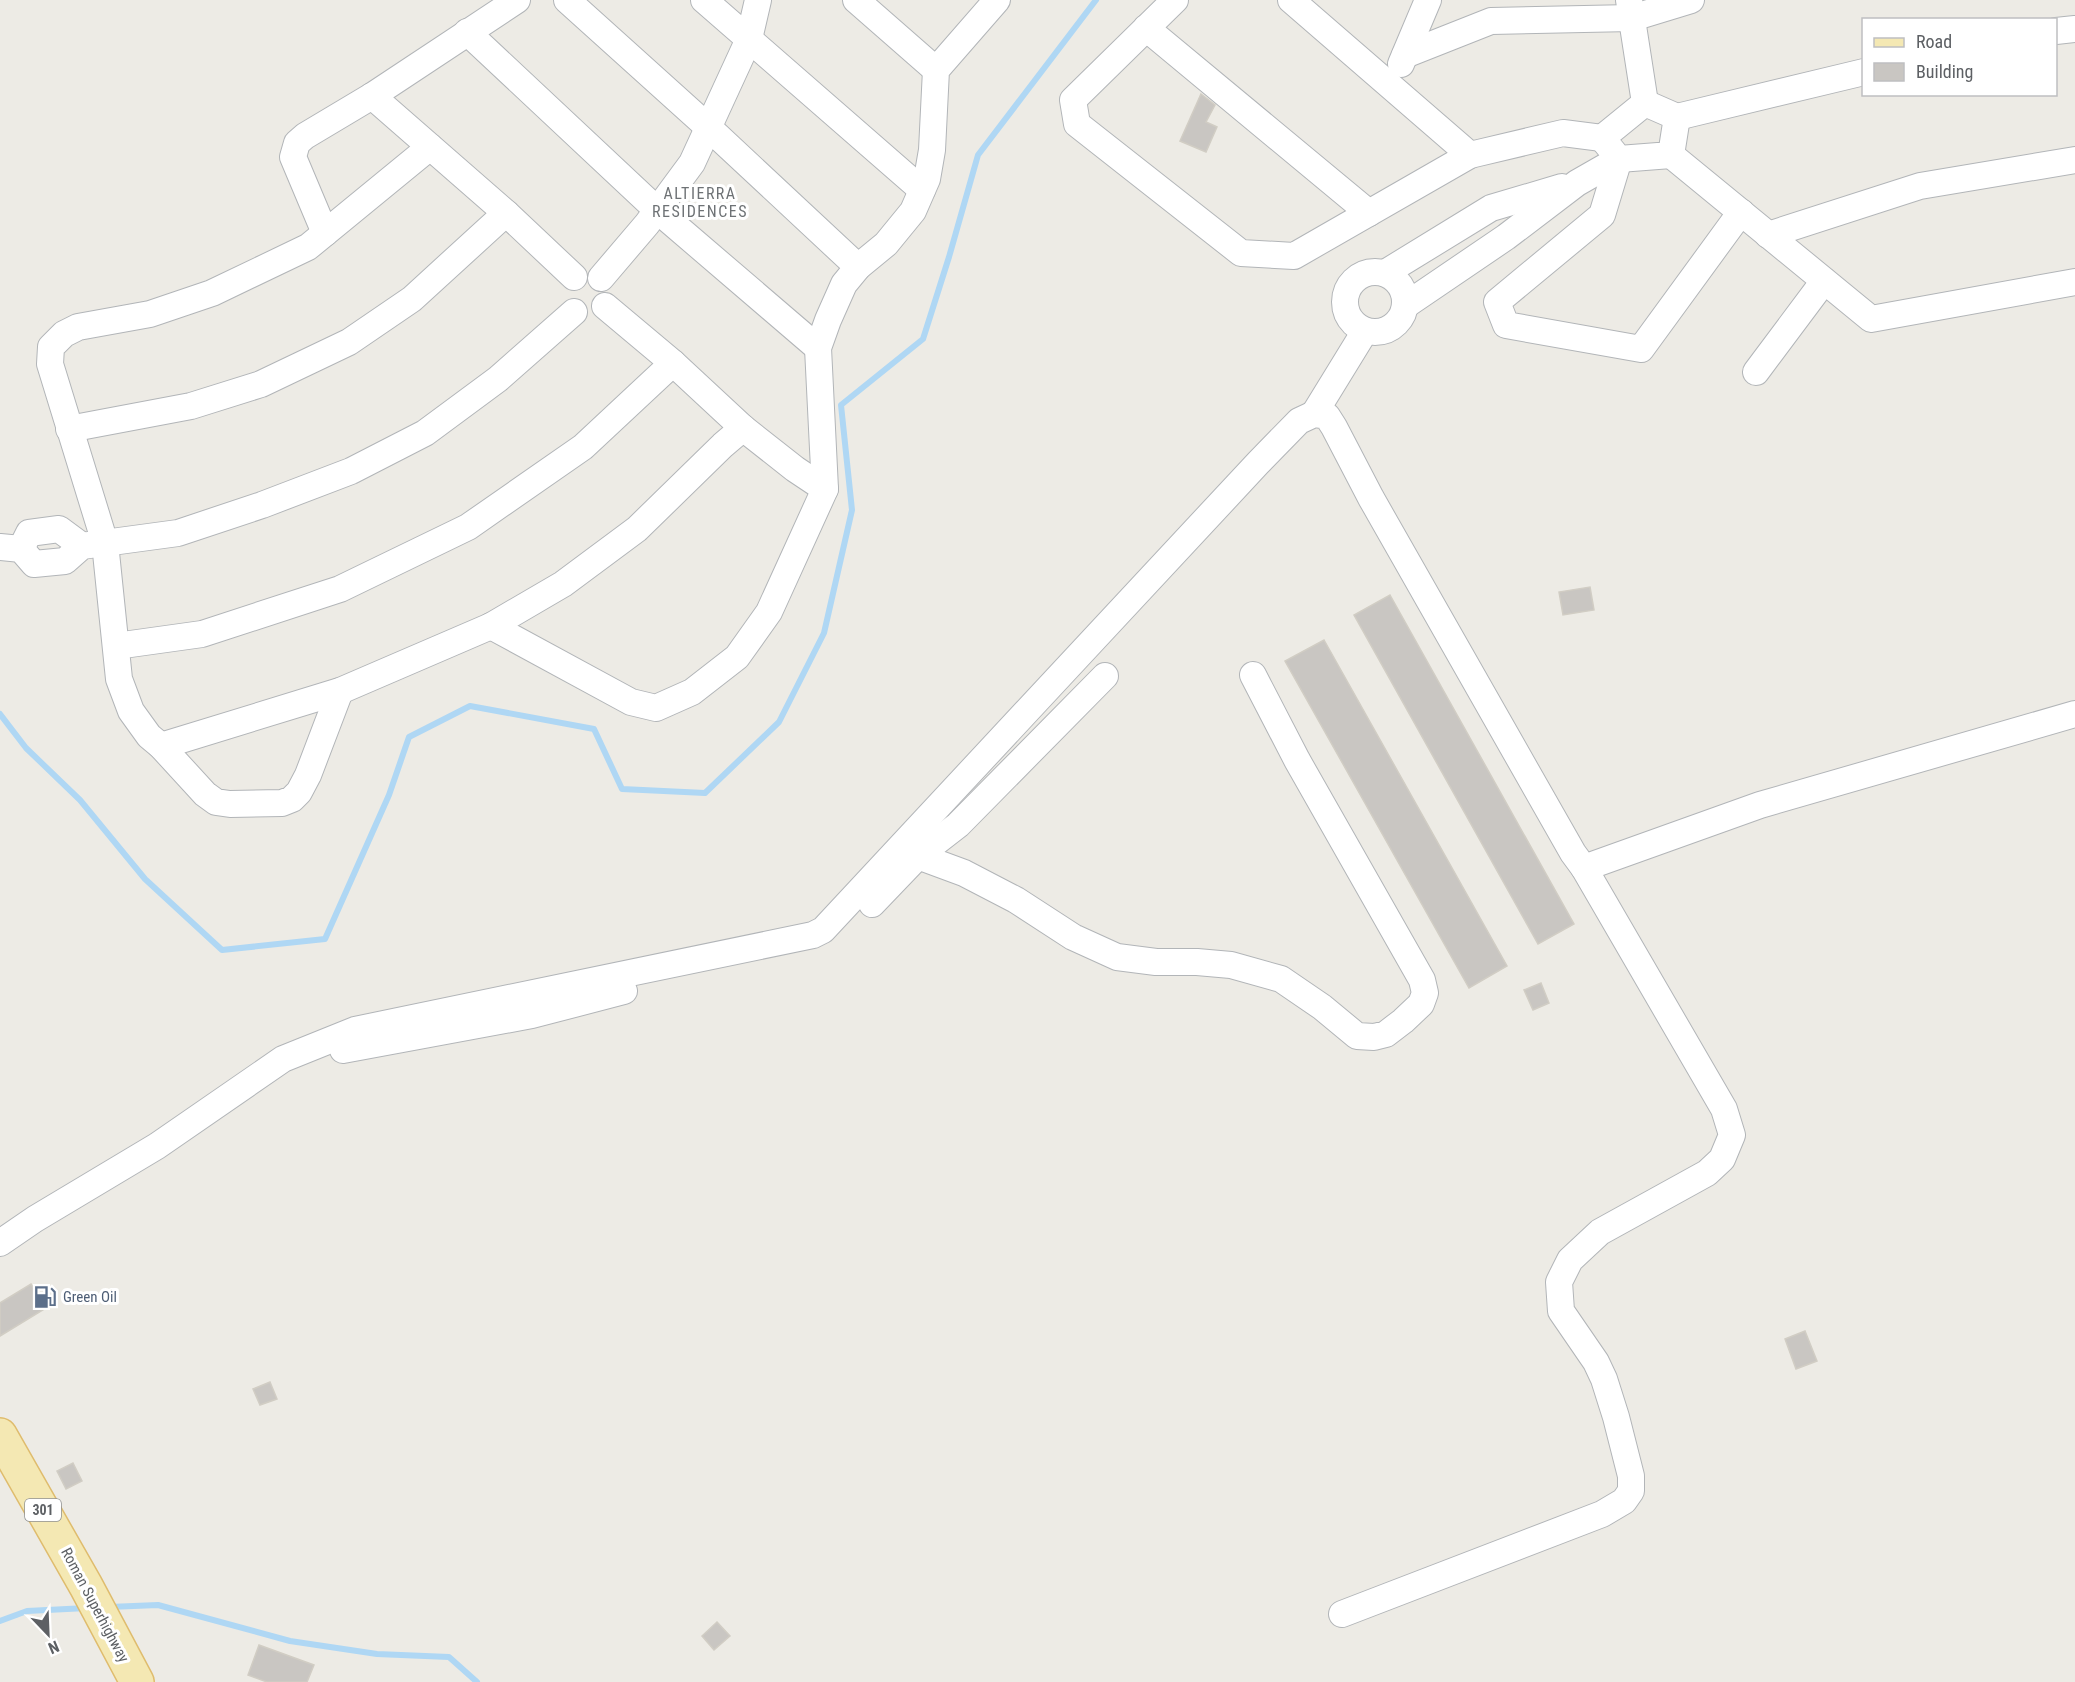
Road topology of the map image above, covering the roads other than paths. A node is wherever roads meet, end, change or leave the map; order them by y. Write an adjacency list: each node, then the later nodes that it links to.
1 (517, 0): 15 (street)
2 (567, 0): 24 (street)
3 (704, 0): 16 (street)
4 (758, 0): 16 (street)
5 (856, 0): 18 (street)
6 (1175, 0): 12 (street)
7 (1291, 0): 20 (street)
8 (1428, 0): 17 (street)
9 (1691, 0): 11 (street)
10 (986, 4): 18 (street)
11 (1630, 9): 17 (street); 22 (street)
12 (1146, 28): 36 (street); 36 (street)
13 (2075, 29): 14 (street)
14 (2057, 31)
15 (467, 32): 21 (street); 33 (street)
16 (749, 39): 24 (street); 32 (street)
17 (1405, 55): 20 (street)
18 (936, 70): 32 (street)
19 (1862, 72): 23 (street)
20 (1390, 86): 27 (street)
21 (372, 96): 26 (street); 37 (street)
22 (1645, 103): 23 (street); 25 (street)
23 (1677, 117): 28 (street)
24 (709, 128): 33 (street); 39 (street)
25 (1602, 138): 27 (street); 29 (street)
26 (430, 147): 35 (street); 37 (street)
27 (1470, 155): 36 (street)
28 (1671, 155): 29 (street); 34 (street)
29 (1619, 159): 31 (street); 34 (street)
30 (2075, 160): 38 (street)
31 (1577, 183): 40 (street); 45 (street)
32 (922, 190): 39 (street)
33 (657, 210): 42 (street); 49 (street)
34 (1741, 212): 38 (street)
35 (506, 213): 41 (street); 54 (street)
36 (1369, 213)
37 (325, 233): 54 (street)
38 (1768, 235): 43 (street)
39 (858, 267): 49 (street)
40 (1385, 273): 45 (street); 48 (street)
41 (574, 277): 42 (street); 47 (street)
42 (602, 278): 46 (street)
43 (1824, 281): 44 (street); 51 (street)
44 (2075, 282)
45 (1406, 305): 48 (street)
46 (605, 306): 47 (street); 50 (street)
47 (574, 312): 56 (street)
48 (1365, 331): 52 (street)
49 (818, 348): 55 (street)
50 (673, 363): 53 (street); 59 (street)
51 (1756, 372)
52 (1314, 414): 66 (street); 67 (street)
53 (743, 428): 55 (street); 58 (street)
54 (69, 429): 56 (street)
55 (825, 489): 58 (street)
56 (94, 544): 57 (street); 59 (street)
57 (11, 548)
58 (491, 626): 62 (street)
59 (116, 646): 64 (street)
60 (1105, 675): 65 (street)
61 (1253, 675): 65 (street)
62 (340, 691): 64 (street); 64 (street)
63 (2075, 714): 66 (street)
64 (161, 746)
65 (918, 856): 67 (street)
66 (1584, 868): 70 (street)
67 (283, 1059): 68 (street)
68 (0, 1242)
69 (0, 1435): 71 (main road, Roman Superhighway / 301)
70 (1342, 1614)
71 (134, 1676)

